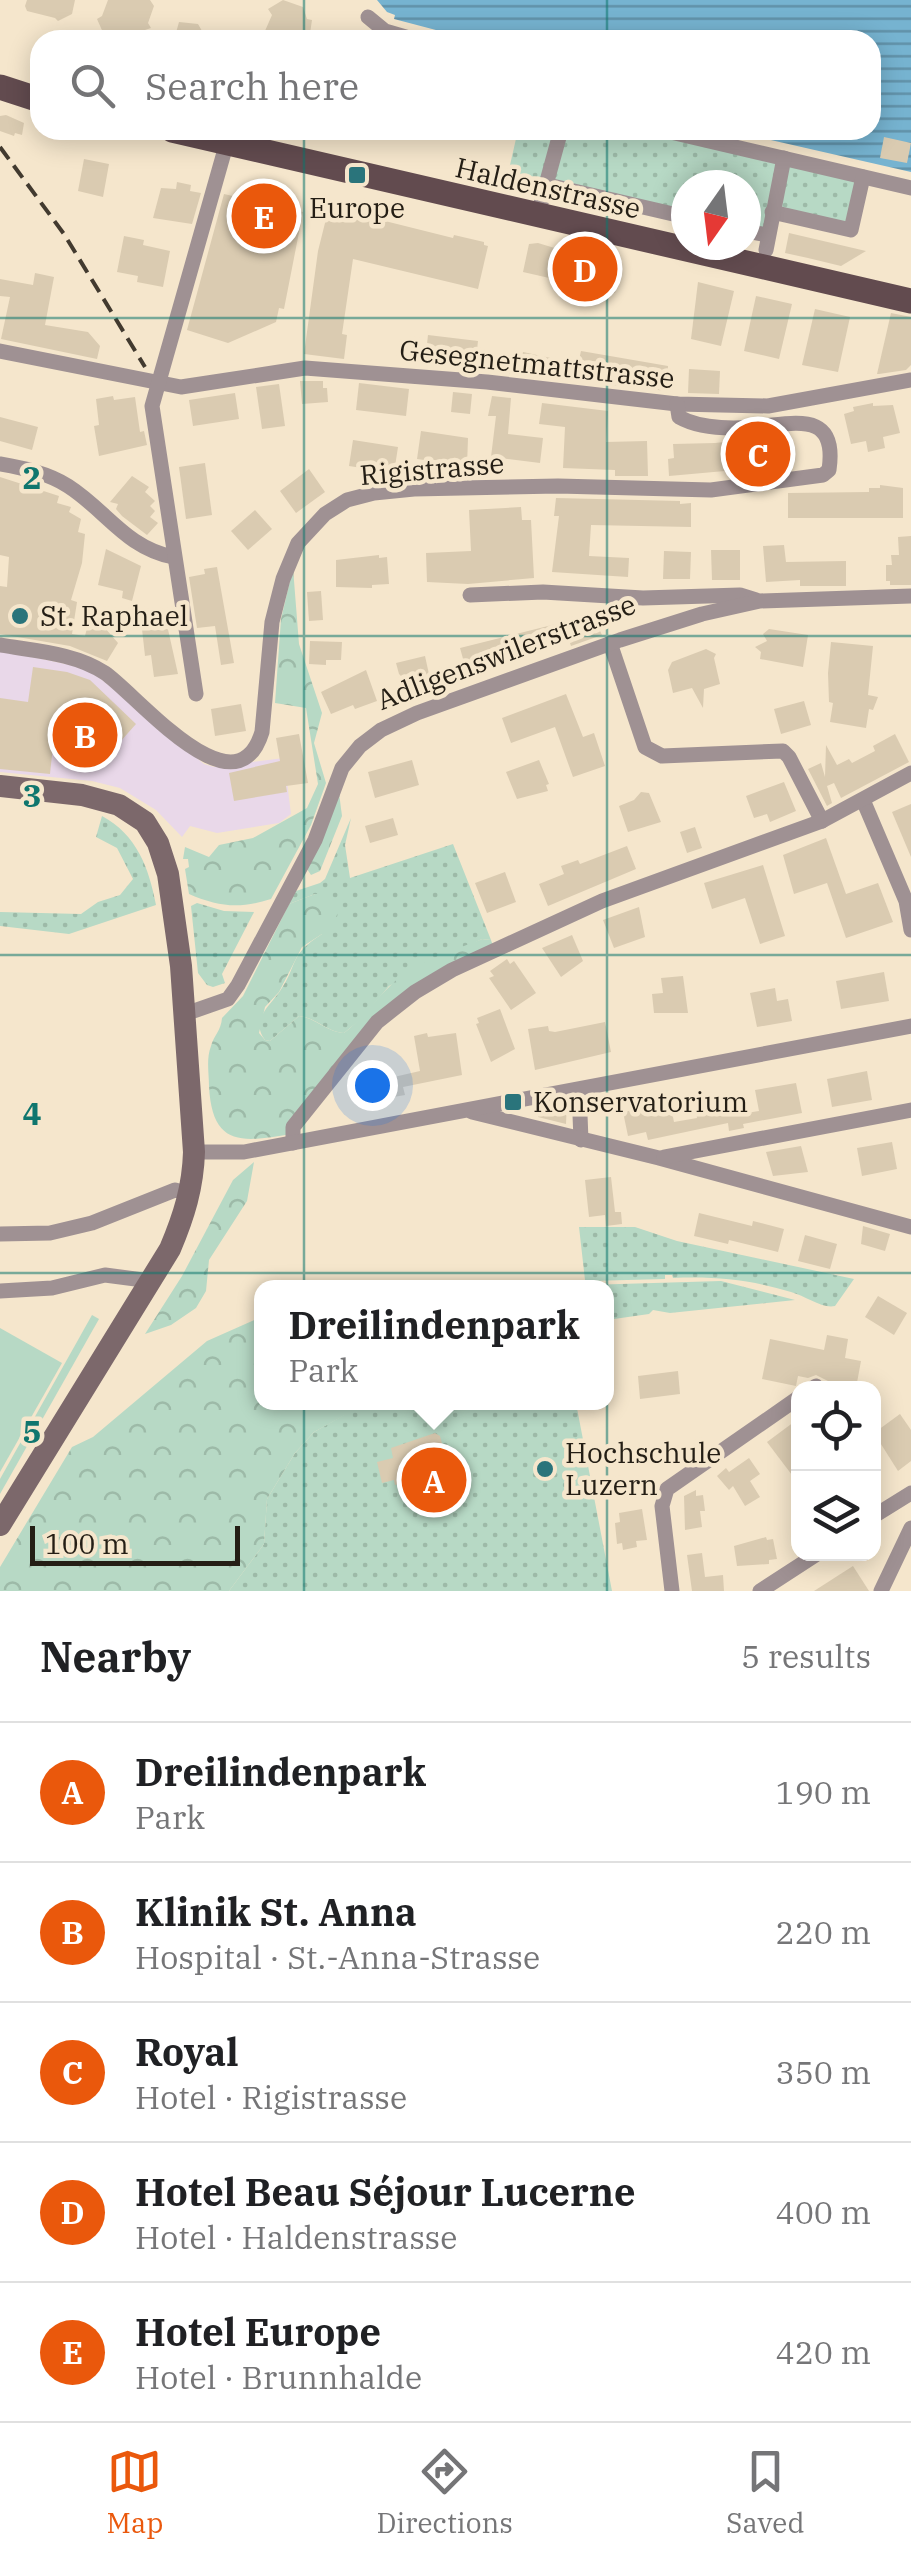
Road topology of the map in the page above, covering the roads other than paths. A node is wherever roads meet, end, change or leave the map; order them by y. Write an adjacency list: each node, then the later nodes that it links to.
1 (368, 17): 2 (street)
2 (383, 30)
3 (0, 87): 4 (main road)
4 (30, 97)
5 (218, 140): 8 (main road, Haldenstrasse)
6 (559, 140): 11 (street)
7 (706, 140): 9 (street)
8 (227, 142): 17 (main road, Haldenstrasse); 20 (street)
9 (784, 158): 10 (street); 14 (street)
10 (863, 177): 12 (street); 14 (street)
11 (548, 185): 13 (street); 15 (street)
12 (911, 188)
13 (541, 203)
14 (772, 212): 16 (street)
15 (671, 214)
16 (761, 240)
17 (911, 301)
18 (0, 351): 20 (street, Gesegnetmattstrasse)
19 (911, 380): 21 (street, Gesegnetmattstrasse)
20 (158, 381): 21 (street, Gesegnetmattstrasse); 23 (street)
21 (677, 404): 28 (street, Rigistrasse)
22 (0, 464): 23 (street)
23 (173, 556): 29 (street)
24 (470, 596): 26 (street)
25 (911, 596): 26 (street, Adligenswilerstrasse)
26 (760, 601): 27 (street, Adligenswilerstrasse)
27 (610, 644): 33 (street); 36 (street, Adligenswilerstrasse)
28 (0, 645)
29 (196, 694)
30 (911, 773): 32 (street)
31 (0, 786): 36 (main road)
32 (863, 800): 33 (street); 34 (street)
33 (822, 821): 42 (street)
34 (908, 899): 35 (street)
35 (911, 930)
36 (184, 1014): 43 (main road)
37 (911, 1026): 38 (street)
38 (579, 1090): 40 (street); 41 (street)
39 (911, 1110): 44 (street)
40 (468, 1111): 41 (street); 42 (street)
41 (580, 1140): 44 (street)
42 (292, 1143): 43 (street)
43 (194, 1152): 45 (main road)
44 (658, 1158): 46 (street)
45 (190, 1194): 47 (street); 48 (main road)
46 (911, 1228)
47 (0, 1234)
48 (151, 1281): 49 (street); 53 (main road)
49 (0, 1291)
50 (791, 1403): 56 (street)
51 (911, 1493): 52 (street)
52 (881, 1512)
53 (0, 1525)
54 (911, 1528): 58 (street)
55 (806, 1561): 57 (street)
56 (672, 1591)
57 (760, 1591)
58 (882, 1591)

